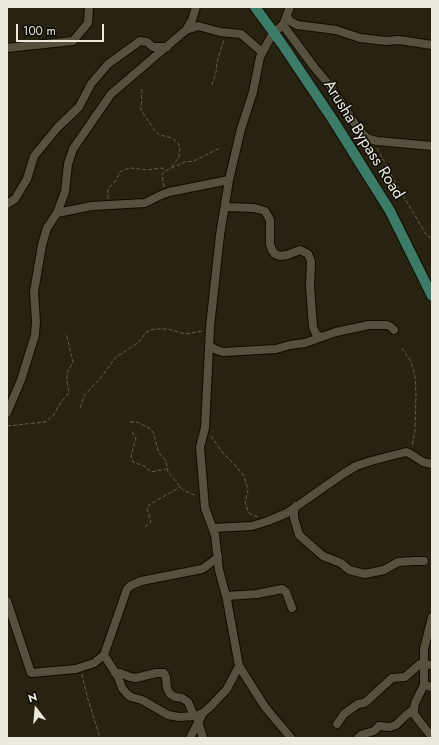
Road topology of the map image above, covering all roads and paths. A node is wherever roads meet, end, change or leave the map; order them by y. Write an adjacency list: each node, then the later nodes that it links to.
1 (89, 7): 12 (street)
2 (196, 7): 7 (street)
3 (255, 7): 9 (main road, Arusha Bypass Road)
4 (290, 7): 5 (street)
5 (287, 17): 6 (street); 10 (street)
6 (283, 25): 9 (street); 16 (street)
7 (186, 30): 8 (street); 11 (street)
8 (226, 32): 13 (street); 14 (path)
9 (274, 32): 13 (street); 28 (main road, Arusha Bypass Road)
10 (432, 45)
11 (167, 46): 23 (street); 26 (street)
12 (7, 48)
13 (262, 52): 21 (street)
14 (212, 85)
15 (142, 89): 19 (path)
16 (374, 140): 17 (street); 27 (path)
17 (432, 146)
18 (220, 148): 19 (path)
19 (172, 168): 20 (path)
20 (166, 170): 22 (path); 24 (path)
21 (229, 180): 22 (street); 25 (street)
22 (161, 195): 24 (street)
23 (7, 204)
24 (109, 205): 26 (street)
25 (225, 207): 29 (street); 32 (street)
26 (57, 213): 36 (street)
27 (432, 238)
28 (432, 296)
29 (210, 328): 33 (street); 35 (path)
30 (394, 330): 32 (street)
31 (66, 332): 38 (path)
32 (321, 337): 33 (street)
33 (209, 346): 39 (street)
34 (402, 348): 41 (path)
35 (80, 408)
36 (7, 413)
37 (130, 422): 43 (path)
38 (7, 426)
39 (205, 428): 45 (street); 47 (path)
40 (132, 432): 43 (path)
41 (409, 453): 42 (street); 46 (street)
42 (432, 464)
43 (167, 469): 44 (path)
44 (181, 487): 45 (path); 48 (path)
45 (204, 502): 49 (street)
46 (296, 506): 47 (street); 51 (street)
47 (268, 522): 49 (street)
48 (145, 527)
49 (213, 528): 50 (street)
50 (218, 557): 52 (street); 57 (street)
51 (424, 561)
52 (226, 596): 54 (street); 60 (street)
53 (7, 601): 61 (street)
54 (292, 608)
55 (432, 617): 56 (street)
56 (431, 627): 58 (street)
57 (104, 655): 61 (street); 62 (street)
58 (423, 664): 59 (street); 63 (street); 66 (street)
59 (432, 665)
60 (239, 666): 65 (street); 71 (street)
61 (82, 667): 68 (path)
62 (115, 673): 65 (street); 65 (street)
63 (428, 686): 64 (street)
64 (414, 709): 67 (street); 72 (street)
65 (196, 718): 69 (street); 70 (street)
66 (337, 724)
67 (432, 737)
68 (100, 738)
69 (190, 738)
70 (203, 738)
71 (291, 738)
72 (358, 738)

